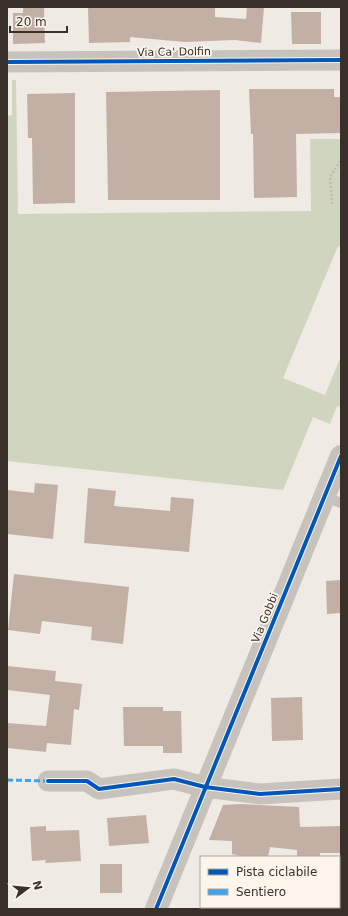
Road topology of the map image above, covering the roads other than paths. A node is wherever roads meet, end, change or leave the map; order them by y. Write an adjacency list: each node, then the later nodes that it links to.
1 (341, 60): 2 (street, Via Ca' Dolfin)
2 (7, 62)
3 (341, 456): 4 (street, Via Gobbi)
4 (333, 500): 6 (street, Via Gobbi)
5 (48, 781): 6 (street)
6 (206, 787): 7 (street); 8 (street, Via Gobbi)
7 (341, 789)
8 (156, 909)

